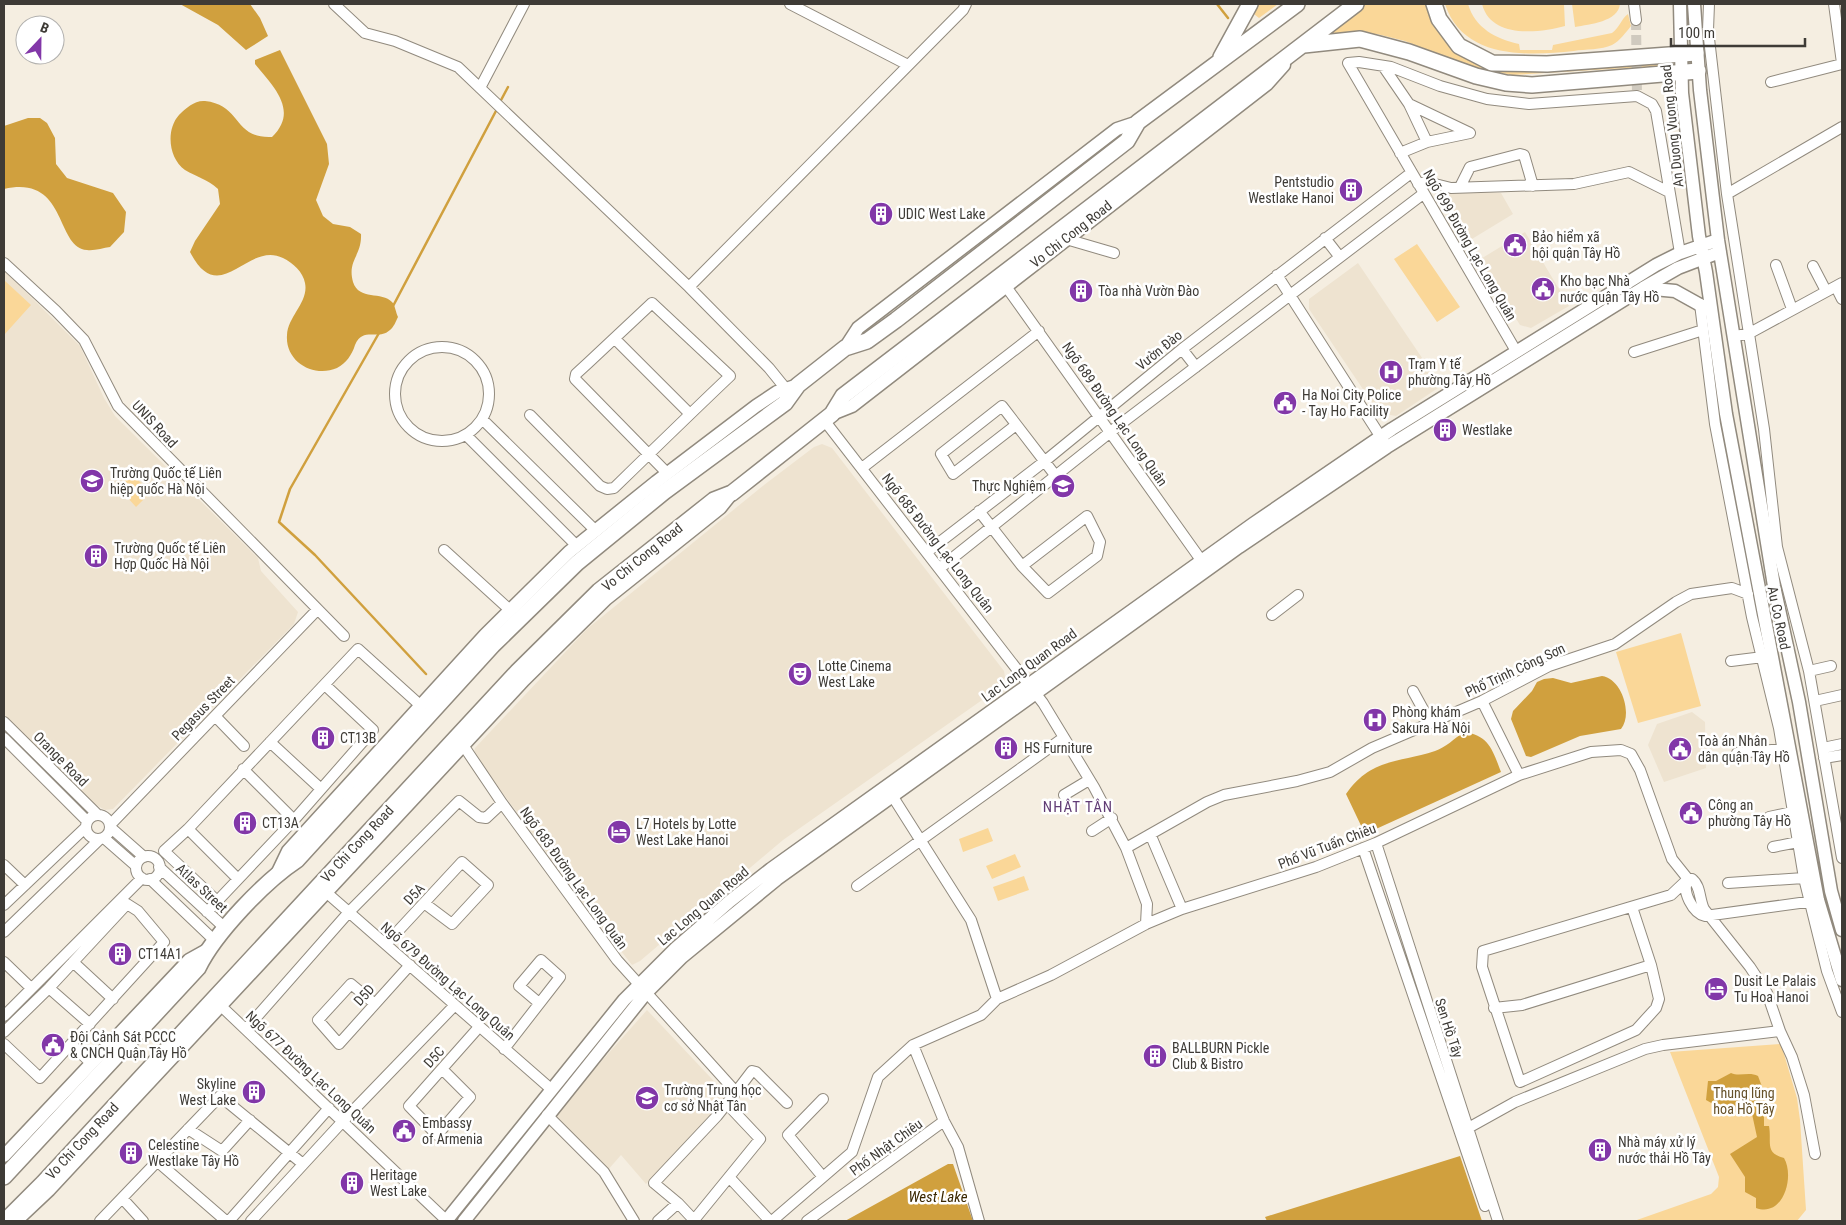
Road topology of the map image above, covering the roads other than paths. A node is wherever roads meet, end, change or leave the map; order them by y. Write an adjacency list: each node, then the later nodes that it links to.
1 (334, 4): 25 (street)
2 (524, 4): 25 (street)
3 (790, 4): 20 (street)
4 (966, 4): 20 (street)
5 (1250, 4): 18 (highway)
6 (1297, 4): 18 (highway)
7 (1356, 4): 15 (highway, Vo Chi Cong Road)
8 (1434, 4): 17 (highway)
9 (1634, 4): 14 (street)
10 (1680, 4): 17 (main road, An Duong Vuong Road)
11 (1694, 4): 16 (main road)
12 (1709, 4): 36 (street)
13 (1834, 4): 19 (street)
14 (1636, 20)
15 (1302, 45): 23 (highway); 37 (main road, Vo Chi Cong Road); 70 (highway, Vo Chi Cong Road)
16 (1696, 53): 17 (highway); 22 (main road)
17 (1680, 54): 23 (main road, An Duong Vuong Road)
18 (1218, 63): 66 (highway)
19 (1842, 64): 24 (street)
20 (908, 65): 49 (street)
21 (1383, 66): 26 (street); 29 (street, Ngõ 699 Đường Lạc Long Quân); 34 (street, An Duong Vuong Road)
22 (1698, 71): 23 (highway); 39 (main road)
23 (1680, 72): 40 (main road, An Duong Vuong Road)
24 (1771, 82)
25 (480, 88): 49 (street)
26 (1409, 104): 28 (street); 28 (street)
27 (1842, 127): 36 (street)
28 (1427, 142): 29 (street)
29 (1400, 153): 30 (street, Ngõ 699 Đường Lạc Long Quân)
30 (1411, 173): 31 (street, Ngõ 699 Đường Lạc Long Quân); 38 (street, Vườn Đào)
31 (1418, 184): 33 (street); 35 (street, Ngõ 699 Đường Lạc Long Quân)
32 (1534, 186): 33 (street); 33 (street); 34 (street)
33 (1460, 187)
34 (1668, 192): 42 (street, An Duong Vuong Road)
35 (1422, 194): 43 (street); 63 (street, Ngõ 699 Đường Lạc Long Quân)
36 (1726, 194): 59 (street, Au Co Road)
37 (1066, 238): 41 (street); 48 (main road, Vo Chi Cong Road)
38 (1325, 238): 43 (street); 47 (street, Vườn Đào)
39 (1719, 246): 40 (main road, Lac Long Quan Road); 60 (main road, Au Co Road)
40 (1702, 252): 42 (main road, Lac Long Quan Road); 51 (main road, Lac Long Quan Road); 56 (main road, Au Co Road)
41 (1114, 253)
42 (1680, 253): 63 (main road, Lac Long Quan Road)
43 (1339, 256): 52 (street)
44 (4, 263): 95 (street, UNIS Road)
45 (1776, 265): 55 (street)
46 (1814, 266): 50 (street)
47 (1278, 275): 52 (street); 62 (street, Vườn Đào)
48 (1005, 285): 58 (street, Ngõ 689 Đường Lạc Long Quân); 70 (main road, Vo Chi Cong Road)
49 (689, 287): 66 (street)
50 (1835, 287): 53 (street); 55 (street)
51 (1643, 288): 54 (main road); 75 (main road, Lac Long Quan Road)
52 (1290, 296): 65 (street); 75 (street)
53 (1842, 299)
54 (1700, 304): 56 (main road); 57 (street, Au Co Road)
55 (1792, 309): 59 (street)
56 (1711, 311): 92 (main road, Au Co Road)
57 (1703, 330): 64 (street); 93 (street, Au Co Road)
58 (1039, 331): 69 (street, Ngõ 689 Đường Lạc Long Quân); 78 (street)
59 (1748, 334): 60 (street); 102 (street, Au Co Road)
60 (1734, 336): 91 (main road, Au Co Road)
61 (615, 339): 67 (street); 67 (street); 76 (street)
62 (1182, 349): 65 (street); 69 (street, Vườn Đào)
63 (1516, 350): 75 (main road, Lac Long Quan Road)
64 (1634, 352)
65 (1196, 367): 73 (street)
66 (792, 387): 79 (main road); 154 (highway)
67 (690, 414): 76 (street)
68 (530, 415): 76 (street)
69 (1099, 415): 73 (street, Ngõ 689 Đường Lạc Long Quân); 77 (street, Vườn Đào)
70 (828, 417): 78 (street, Ngõ 685 Đường Lạc Long Quân); 81 (highway, Vo Chi Cong Road)
71 (482, 420): 74 (street); 74 (street); 84 (street)
72 (1016, 425): 72 (street); 77 (street)
73 (1110, 431): 80 (street); 88 (street, Ngõ 689 Đường Lạc Long Quân)
74 (466, 435): 85 (street)
75 (1384, 442): 88 (main road, Lac Long Quan Road); 104 (main road, Lac Long Quan Road)
76 (649, 454): 79 (street)
77 (1045, 461): 80 (street); 82 (street, Vườn Đào)
78 (862, 468): 87 (street, Ngõ 685 Đường Lạc Long Quân)
79 (667, 473): 84 (main road)
80 (1055, 476): 83 (street)
81 (732, 493): 110 (main road, Vo Chi Cong Road); 111 (highway, Vo Chi Cong Road)
82 (979, 511): 83 (street); 87 (street, Vườn Đào)
83 (991, 527): 89 (street); 90 (street)
84 (596, 531): 85 (main road)
85 (577, 546): 96 (main road)
86 (444, 550): 96 (street)
87 (927, 552): 90 (street, Ngõ 685 Đường Lạc Long Quân)
88 (1201, 560): 104 (main road, Lac Long Quan Road)
89 (1022, 566): 89 (street)
90 (940, 568): 104 (street, Ngõ 685 Đường Lạc Long Quân)
91 (1773, 578): 92 (main road); 174 (main road, Au Co Road)
92 (1756, 582): 164 (main road, Au Co Road)
93 (1748, 594): 99 (street, Au Co Road); 107 (street, Phố Trịnh Công Sơn)
94 (1298, 595): 97 (street)
95 (317, 610): 98 (street, UNIS Road); 112 (street, Pegasus Street)
96 (510, 610): 109 (main road)
97 (1272, 616)
98 (344, 636)
99 (1763, 657): 100 (street); 121 (street, Au Co Road)
100 (1731, 661)
101 (1831, 666): 102 (street)
102 (1809, 671): 108 (street, Au Co Road)
103 (325, 685): 109 (street); 117 (street); 128 (street)
104 (1033, 689): 116 (street, Ngõ 685 Đường Lạc Long Quân); 130 (main road, Lac Long Quan Road); 185 (main road, Lac Long Quan Road)
105 (1412, 691): 114 (street)
106 (1842, 695): 108 (street)
107 (1482, 701): 114 (street, Phố Trịnh Công Sơn); 126 (street)
108 (1815, 701): 123 (street, Au Co Road)
109 (420, 705): 154 (main road)
110 (501, 705): 111 (highway); 119 (main road, Vo Chi Cong Road)
111 (484, 708): 229 (highway, Vo Chi Cong Road)
112 (215, 716): 120 (street); 138 (street, Pegasus Street)
113 (4, 722): 133 (street, Orange Road)
114 (1430, 722): 141 (street, Phố Trịnh Công Sơn)
115 (4, 738): 137 (street, Orange Road)
116 (1063, 738): 127 (street, Ngõ 685 Đường Lạc Long Quân); 143 (street)
117 (270, 742): 125 (street); 128 (street)
118 (1842, 744): 123 (street)
119 (463, 745): 131 (street, Ngõ 683 Đường Lạc Long Quân); 162 (main road, Vo Chi Cong Road)
120 (244, 746)
121 (1783, 749): 122 (street); 132 (street, Au Co Road)
122 (1737, 753)
123 (1824, 753): 124 (street); 150 (street, Au Co Road)
124 (1842, 755)
125 (243, 769): 136 (street); 139 (street)
126 (1519, 775): 145 (street, Phố Vũ Tuấn Chiêu); 158 (street, Phố Vũ Tuấn Chiêu)
127 (1089, 780): 129 (street); 135 (street, Ngõ 685 Đường Lạc Long Quân)
128 (321, 789): 136 (street)
129 (1064, 795)
130 (893, 796): 143 (street); 185 (main road, Lac Long Quan Road)
131 (502, 803): 170 (street); 185 (street, Ngõ 683 Đường Lạc Long Quân)
132 (1792, 812): 134 (street); 144 (street, Au Co Road)
133 (98, 815): 137 (street); 138 (street)
134 (1769, 817)
135 (1112, 818): 140 (street); 147 (street, Ngõ 685 Đường Lạc Long Quân)
136 (294, 820): 156 (street)
137 (86, 824): 142 (street); 160 (street)
138 (110, 826): 142 (street); 149 (street)
139 (188, 829): 156 (street); 163 (street)
140 (1092, 831)
141 (1150, 836): 147 (street, Phố Trịnh Công Sơn); 168 (street)
142 (102, 838): 152 (street); 175 (street)
143 (922, 841): 161 (street); 187 (street)
144 (1798, 842): 146 (street); 157 (street, Au Co Road)
145 (1376, 843): 148 (street, Phố Vũ Tuấn Chiêu); 217 (street, Sen Hồ Tây)
146 (1773, 847)
147 (1126, 848): 172 (street, Ngõ 685 Đường Lạc Long Quân)
148 (1364, 848): 168 (street, Phố Vũ Tuấn Chiêu); 217 (street, Sen Hồ Tây)
149 (144, 857): 152 (street); 153 (street)
150 (1842, 858)
151 (4, 865): 160 (street)
152 (136, 866): 155 (street)
153 (159, 867): 155 (street); 169 (street, Atlas Street)
154 (277, 874): 173 (highway)
155 (146, 878): 177 (street); 183 (street)
156 (237, 878): 163 (street)
157 (1804, 878): 159 (street); 164 (street, Au Co Road)
158 (1688, 879): 167 (street); 171 (street)
159 (1728, 883)
160 (25, 886): 166 (street)
161 (857, 886)
162 (327, 893): 170 (street, Ngõ 679 Đường Lạc Long Quân); 191 (main road, Vo Chi Cong Road)
163 (218, 901): 169 (street)
164 (1814, 901): 171 (street); 182 (main road, Au Co Road); 193 (street, Au Co Road)
165 (424, 904): 165 (street, D5A); 176 (street, D5A)
166 (4, 905)
167 (1632, 907): 181 (street); 192 (street)
168 (1182, 909): 172 (street, Phố Vũ Tuấn Chiêu)
169 (207, 912): 173 (street, Atlas Street)
170 (349, 912): 176 (street, Ngõ 679 Đường Lạc Long Quân); 197 (street)
171 (1710, 915): 198 (street)
172 (1146, 924): 187 (street, Phố Vũ Tuấn Chiêu)
173 (226, 929): 177 (highway)
174 (1842, 930)
175 (4, 932)
176 (386, 944): 180 (street, Ngõ 679 Đường Lạc Long Quân)
177 (211, 945): 204 (main road); 223 (highway)
178 (4, 962): 183 (street)
179 (73, 962): 184 (street); 186 (street); 186 (street)
180 (410, 965): 189 (street, D5D); 190 (street, Ngõ 679 Đường Lạc Long Quân)
181 (1651, 965): 192 (street); 192 (street)
182 (1842, 980)
183 (32, 988): 194 (street)
184 (49, 988): 195 (street); 199 (street)
185 (642, 989): 206 (main road, Lac Long Quan Road); 207 (street, Ngõ 683 Đường Lạc Long Quân); 212 (main road, Lac Long Quan Road)
186 (113, 998): 195 (street)
187 (997, 999): 202 (street, Phố Vũ Tuấn Chiêu)
188 (539, 1003): 203 (street)
189 (375, 1004): 189 (street, D5D)
190 (455, 1005): 196 (street, Ngõ 679 Đường Lạc Long Quân); 214 (street)
191 (222, 1006): 197 (street, Ngõ 677 Đường Lạc Long Quân); 230 (main road, Vo Chi Cong Road)
192 (1494, 1008)
193 (1842, 1012)
194 (4, 1016)
195 (90, 1024): 201 (street)
196 (479, 1027): 203 (street, Ngõ 679 Đường Lạc Long Quân); 205 (street, D5C)
197 (246, 1029): 211 (street, Ngõ 677 Đường Lạc Long Quân)
198 (1780, 1031): 217 (street); 219 (street)
199 (4, 1032)
200 (4, 1044): 201 (street)
201 (71, 1044): 204 (street)
202 (913, 1045): 215 (street); 225 (street, Phố Vũ Tuấn Chiêu)
203 (504, 1049): 206 (street, Ngõ 679 Đường Lạc Long Quân)
204 (91, 1062): 220 (main road)
205 (442, 1069): 205 (street, D5C)
206 (551, 1089): 235 (main road, Lac Long Quan Road)
207 (736, 1092): 209 (street); 210 (street)
208 (823, 1099): 225 (street)
209 (787, 1103)
210 (727, 1104): 224 (street); 227 (street)
211 (328, 1108): 214 (street, Ngõ 677 Đường Lạc Long Quân); 218 (street)
212 (547, 1115): 236 (main road, Lac Long Quan Road); 237 (street)
213 (250, 1120): 216 (street); 216 (street); 218 (street)
214 (343, 1121): 222 (street); 235 (street, Ngõ 677 Đường Lạc Long Quân)
215 (944, 1121): 240 (street, Phố Nhật Chiêu); 241 (street, Phố Nhật Chiêu)
216 (188, 1129): 221 (street)
217 (1463, 1132): 228 (street, Sen Hồ Tây)
218 (289, 1152): 222 (street); 233 (street)
219 (1815, 1154)
220 (4, 1156)
221 (158, 1162): 226 (street); 233 (street)
222 (303, 1164): 234 (street)
223 (4, 1177)
224 (729, 1177): 227 (street); 239 (street)
225 (823, 1177): 239 (street, Phố Vũ Tuấn Chiêu)
226 (122, 1198): 231 (street); 232 (street)
227 (678, 1203): 238 (street)
228 (1488, 1203): 242 (street, Sen Hồ Tây); 243 (street, Sen Hồ Tây)
229 (4, 1221)
230 (16, 1221)
231 (100, 1221)
232 (143, 1221)
233 (227, 1221)
234 (251, 1221)
235 (446, 1221)
236 (464, 1221)
237 (634, 1221)
238 (658, 1221)
239 (771, 1221)
240 (807, 1221)
241 (979, 1221)
242 (1491, 1221)
243 (1498, 1221)

